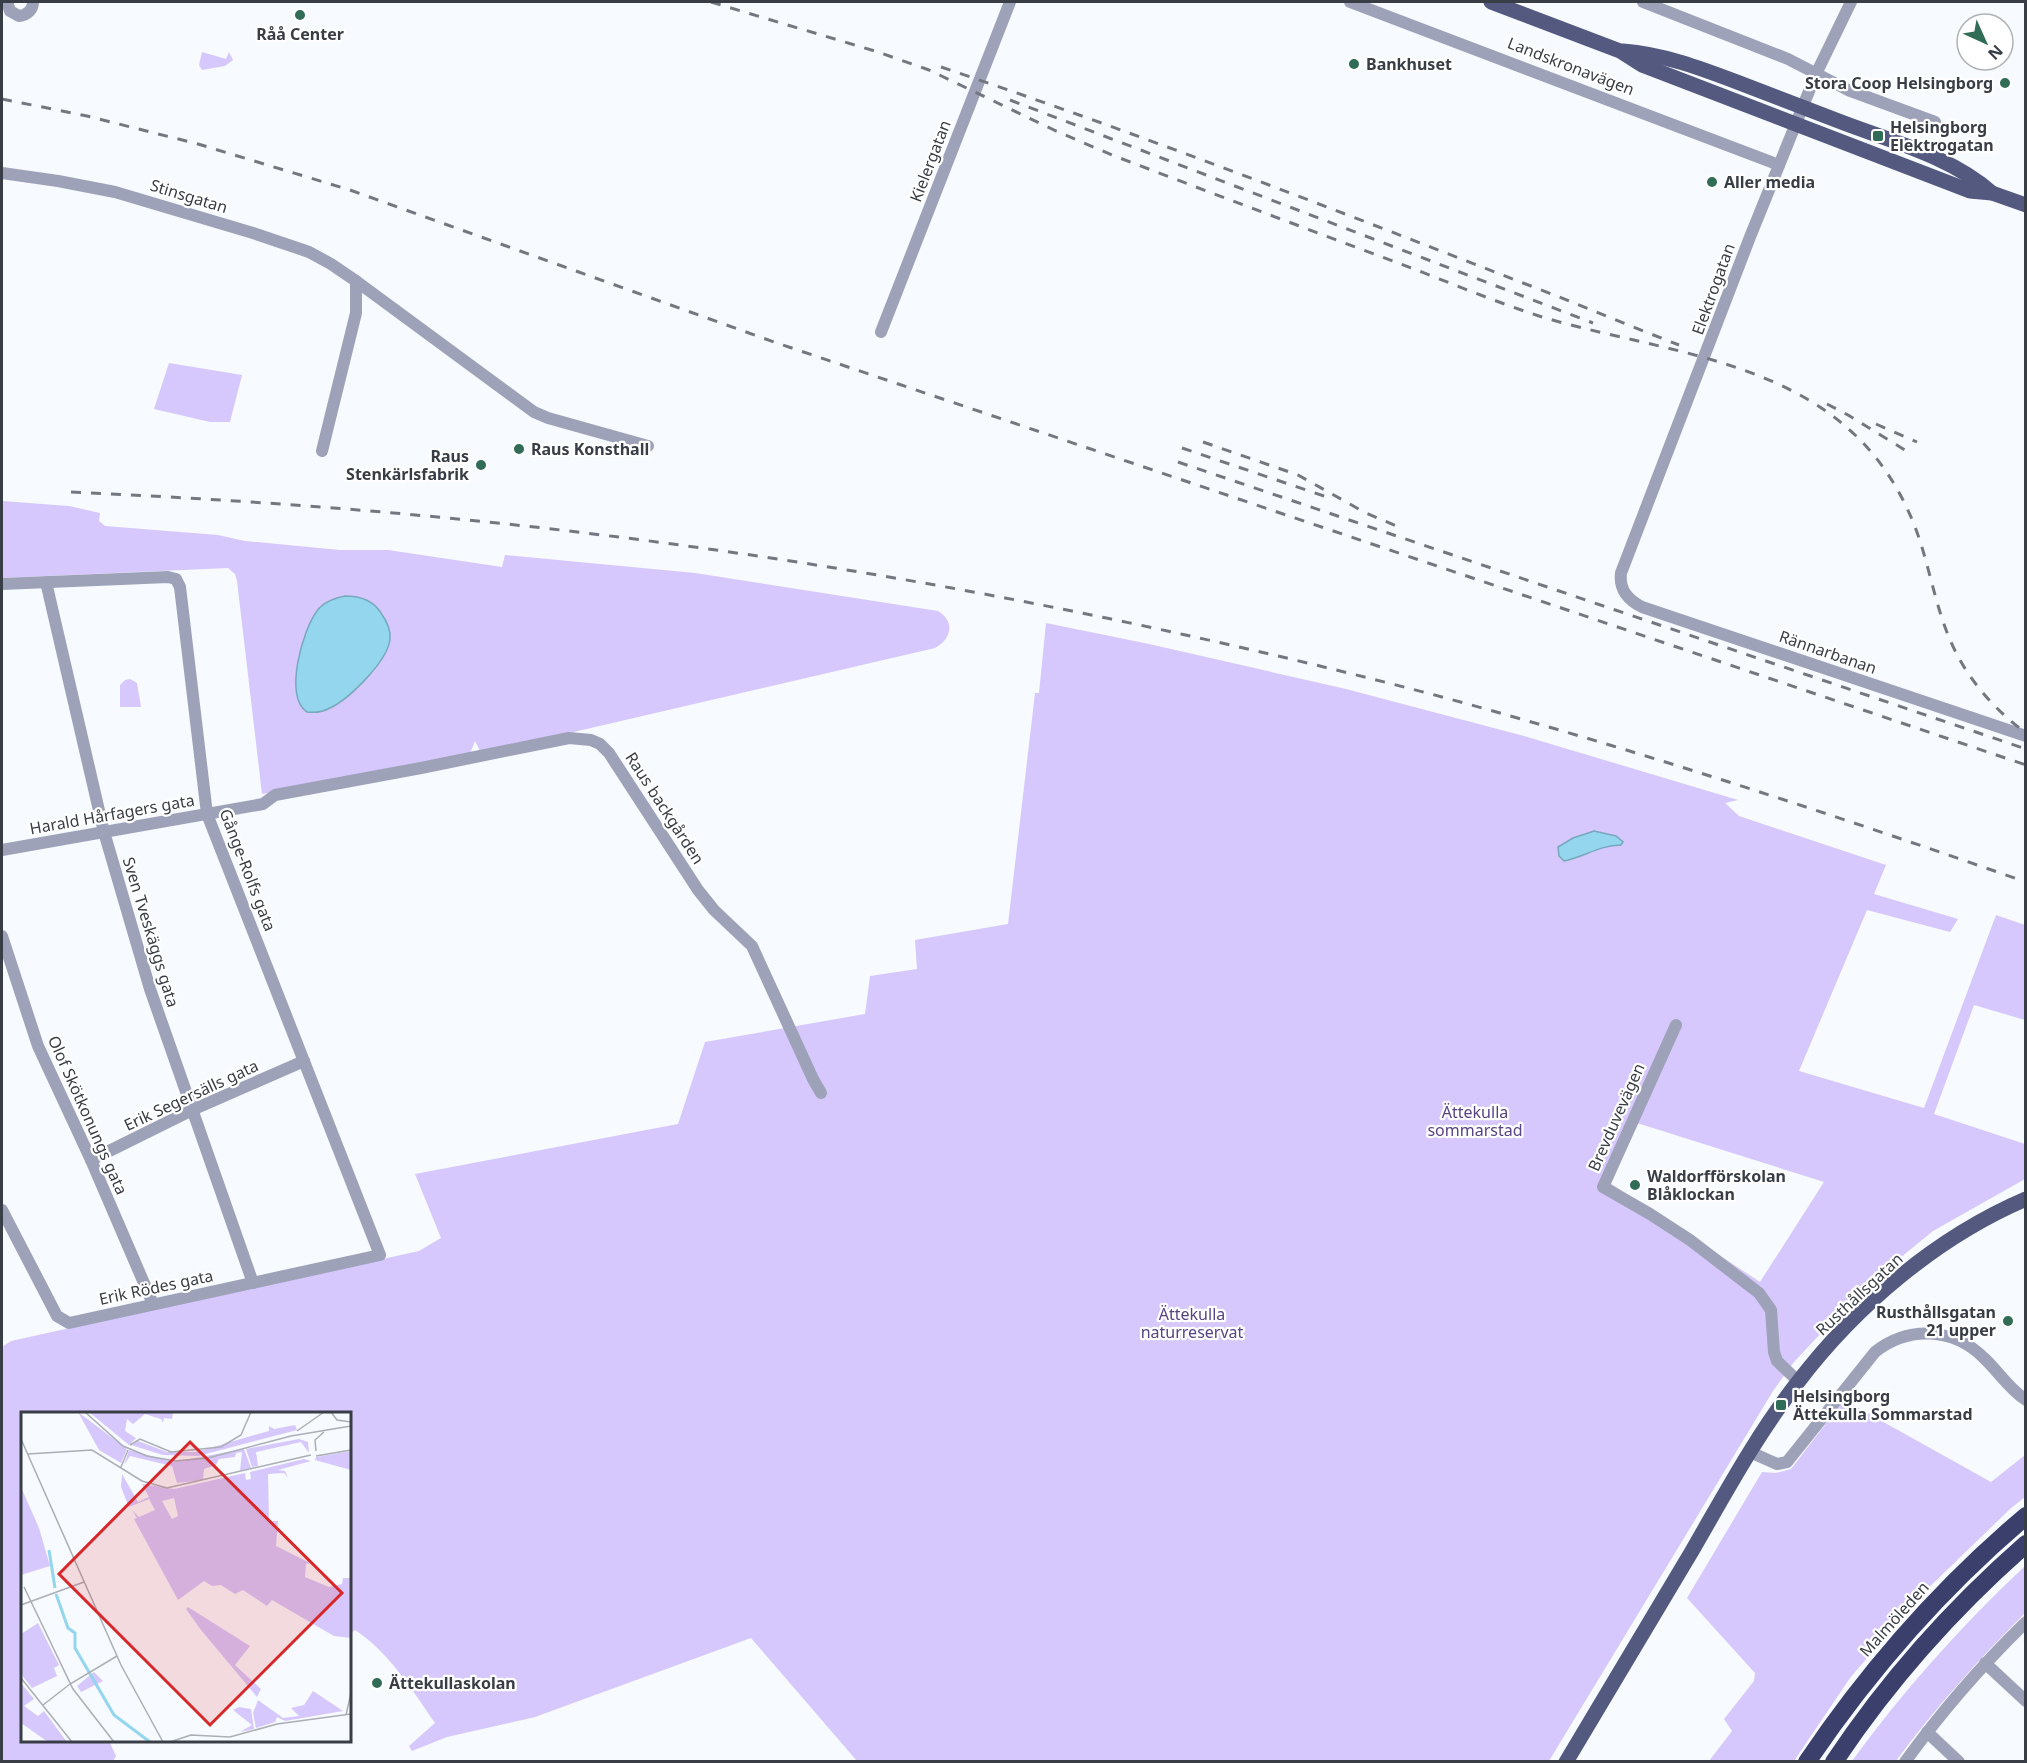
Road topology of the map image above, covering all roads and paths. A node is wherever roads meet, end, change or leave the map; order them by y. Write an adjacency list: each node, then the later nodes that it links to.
1 (7, 2): 2 (street)
2 (33, 2)
3 (1010, 2): 18 (street, Kielergatan)
4 (1350, 2): 13 (street, Landskronavägen)
5 (1491, 2): 8 (main road, Landskronavägen)
6 (1643, 2): 9 (street)
7 (1851, 2): 9 (street, Elektrogatan)
8 (1620, 51): 10 (main road, Landskronavägen); 12 (main road, Landskronavägen)
9 (1816, 74): 10 (street, Elektrogatan); 11 (street)
10 (1803, 107): 12 (street, Elektrogatan); 15 (main road, Landskronavägen)
11 (1935, 123)
12 (1796, 125): 13 (street, Elektrogatan); 15 (main road, Landskronavägen)
13 (1779, 165): 23 (street, Elektrogatan)
14 (2, 173): 17 (street, Stinsgatan)
15 (1992, 193): 16 (main road, Landskronavägen)
16 (2025, 205)
17 (357, 281): 19 (street, Stinsgatan); 20 (street)
18 (881, 332)
19 (648, 446)
20 (322, 451)
21 (46, 582): 22 (street, Gånge-Rolfs gata); 26 (street, Gånge-Rolfs gata); 27 (street, Sven Tveskäggs gata)
22 (2, 584)
23 (1624, 593): 24 (street, Rännarbanan)
24 (2025, 736)
25 (263, 804): 26 (street, Harald Hårfagers gata); 32 (street, Raus backgården)
26 (207, 814): 27 (street, Harald Hårfagers gata); 31 (street, Gånge-Rolfs gata)
27 (104, 832): 28 (street, Harald Hårfagers gata); 33 (street, Sven Tveskäggs gata)
28 (2, 850)
29 (2, 936): 34 (street, Olof Skötkonungs gata)
30 (1676, 1025): 40 (street, Brevduvevägen)
31 (304, 1061): 33 (street, Erik Segersälls gata); 37 (street, Gånge-Rolfs gata)
32 (821, 1093)
33 (192, 1110): 34 (street, Erik Segersälls gata); 38 (street, Sven Tveskäggs gata)
34 (91, 1160): 39 (street, Olof Skötkonungs gata)
35 (2025, 1199): 40 (main road, Rusthållsgatan)
36 (2, 1210): 39 (street, Erik Rödes gata)
37 (380, 1254): 38 (street, Erik Rödes gata)
38 (253, 1283): 39 (street, Erik Rödes gata)
39 (153, 1304)
40 (1798, 1381): 42 (main road, Rusthållsgatan)
41 (2025, 1400): 42 (street)
42 (1750, 1452): 49 (main road, Rusthållsgatan)
43 (2025, 1516): 50 (highway, Malmöleden)
44 (2025, 1544): 51 (highway)
45 (2025, 1622): 46 (street)
46 (1985, 1663): 47 (street); 48 (street)
47 (2025, 1701)
48 (1927, 1732): 52 (street); 53 (street)
49 (1566, 1761)
50 (1807, 1761)
51 (1834, 1761)
52 (1905, 1761)
53 (1959, 1761)

